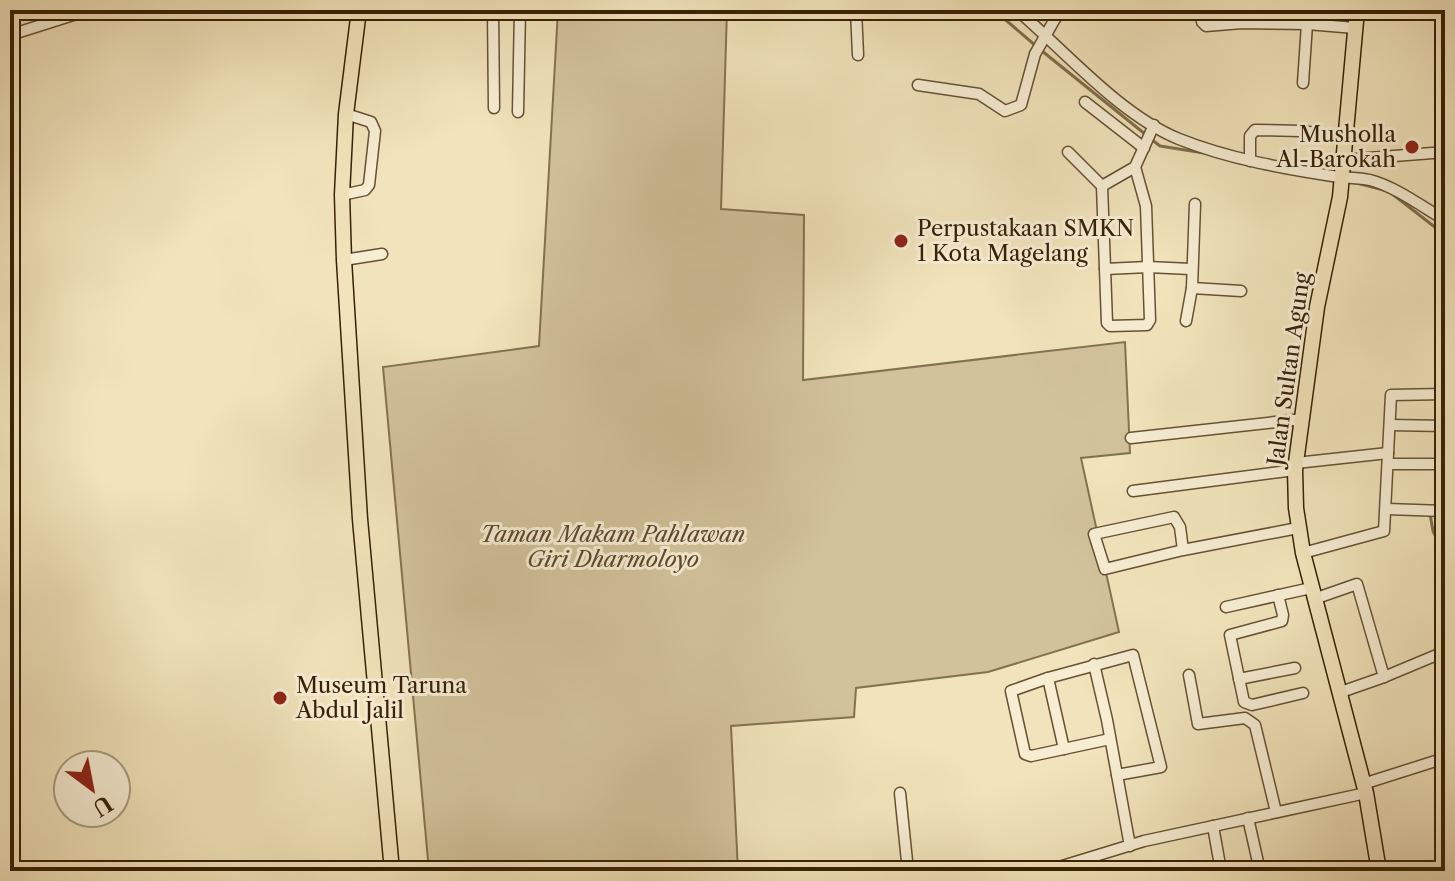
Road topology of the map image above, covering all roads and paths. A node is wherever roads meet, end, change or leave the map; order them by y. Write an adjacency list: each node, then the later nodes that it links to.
1 (89, 10): 12 (street)
2 (359, 10): 20 (main road)
3 (493, 10): 18 (street)
4 (520, 10): 19 (street)
5 (856, 10): 14 (street)
6 (1017, 10): 13 (street)
7 (1060, 10): 13 (street)
8 (1201, 10): 10 (street)
9 (1357, 10): 11 (main road, Jalan Sultan Agung)
10 (1307, 24): 11 (street); 15 (street)
11 (1355, 28): 22 (main road, Jalan Sultan Agung)
12 (10, 35)
13 (1042, 41): 16 (street); 21 (street)
14 (858, 55)
15 (1303, 83)
16 (918, 85)
17 (1085, 102): 21 (street)
18 (494, 108)
19 (518, 112)
20 (346, 114): 30 (main road); 30 (street)
21 (1150, 135): 26 (street); 27 (street)
22 (1346, 137): 25 (main road, Jalan Sultan Agung); 26 (street)
23 (1068, 152): 28 (street)
24 (1445, 152): 25 (street)
25 (1343, 160): 29 (main road, Jalan Sultan Agung)
26 (1250, 161): 29 (street)
27 (1135, 167): 28 (street); 35 (street)
28 (1102, 186): 36 (street)
29 (1340, 186): 32 (street); 42 (main road, Jalan Sultan Agung)
30 (342, 195): 34 (main road)
31 (1195, 204): 37 (street)
32 (1445, 220)
33 (382, 254): 34 (street)
34 (344, 260): 79 (main road)
35 (1148, 267): 36 (street); 36 (street); 37 (street)
36 (1105, 269)
37 (1191, 269): 38 (street)
38 (1192, 288): 39 (street); 40 (street)
39 (1241, 291)
40 (1186, 321)
41 (1445, 394): 43 (street)
42 (1303, 419): 45 (street); 48 (main road, Jalan Sultan Agung)
43 (1390, 425): 44 (street); 46 (street)
44 (1445, 426)
45 (1131, 438)
46 (1388, 458): 47 (street); 48 (street); 50 (street)
47 (1445, 464)
48 (1296, 466): 49 (street); 52 (main road, Jalan Sultan Agung)
49 (1133, 491)
50 (1387, 509): 51 (street); 55 (street)
51 (1444, 509): 53 (street)
52 (1298, 528): 54 (street); 55 (main road, Jalan Sultan Agung)
53 (1445, 544)
54 (1183, 550): 54 (street)
55 (1303, 553): 56 (main road, Jalan Sultan Agung)
56 (1313, 593): 57 (street); 63 (street); 66 (main road, Jalan Sultan Agung)
57 (1278, 595): 58 (street); 65 (street)
58 (1226, 607)
59 (1445, 658): 63 (street)
60 (1094, 664): 64 (street); 68 (street); 71 (street)
61 (1295, 668): 65 (street)
62 (1189, 675): 74 (street)
63 (1384, 677): 66 (street)
64 (1048, 678): 69 (street); 69 (street)
65 (1239, 679): 67 (street)
66 (1341, 692): 72 (main road, Jalan Sultan Agung)
67 (1303, 693)
68 (1110, 739): 69 (street); 71 (street)
69 (1064, 749)
70 (1445, 758): 72 (street)
71 (1117, 775): 77 (street)
72 (1364, 789): 74 (street); 85 (main road, Jalan Sultan Agung)
73 (900, 793): 80 (street)
74 (1276, 812): 75 (street)
75 (1248, 818): 76 (street); 84 (street)
76 (1213, 826): 77 (street); 83 (street)
77 (1130, 846): 78 (street)
78 (1085, 858): 81 (street); 82 (street)
79 (392, 871)
80 (908, 871)
81 (1046, 871)
82 (1088, 871)
83 (1221, 871)
84 (1260, 871)
85 (1379, 871)

